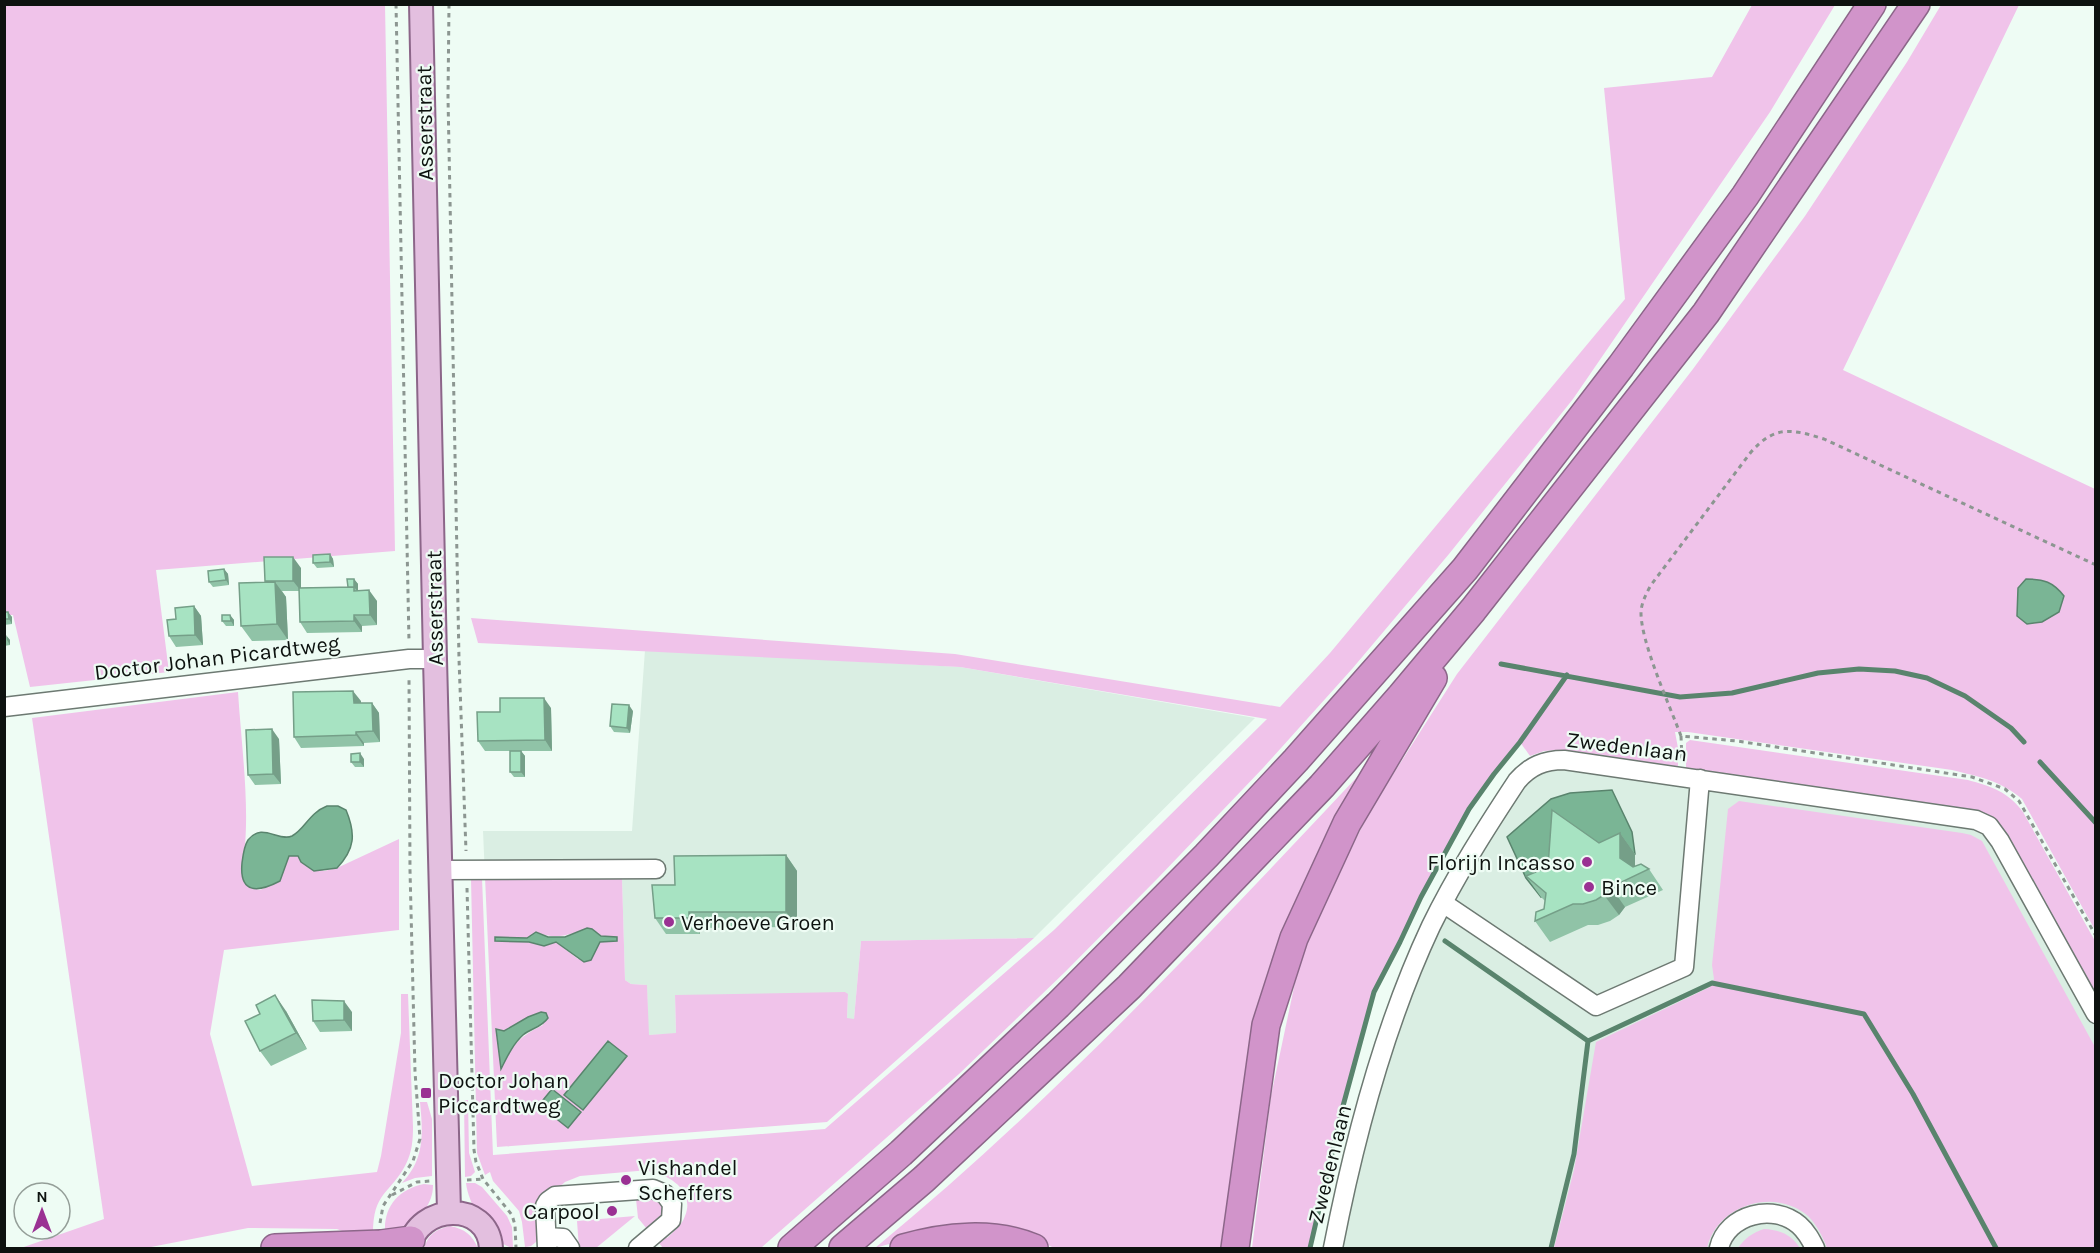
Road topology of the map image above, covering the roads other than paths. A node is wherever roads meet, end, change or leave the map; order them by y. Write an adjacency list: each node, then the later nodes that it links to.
1 (422, 4): 5 (main road, Asserstraat)
2 (1872, 4): 19 (highway)
3 (1916, 4): 4 (highway)
4 (1473, 610): 20 (highway); 23 (highway)
5 (435, 659): 6 (street, Doctor Johan Picardtweg); 9 (main road, Asserstraat)
6 (4, 707)
7 (1700, 779): 10 (street, Zwedenlaan); 10 (street); 11 (street, Zwedenlaan)
8 (656, 868): 9 (street)
9 (440, 870): 12 (main road, Asserstraat)
10 (1443, 903): 24 (street, Zwedenlaan)
11 (2096, 1014)
12 (449, 1212): 14 (main road); 16 (main road)
13 (547, 1243): 17 (street); 18 (street)
14 (410, 1244): 15 (highway)
15 (275, 1248)
16 (491, 1248)
17 (570, 1248)
18 (638, 1248)
19 (792, 1248)
20 (843, 1248)
21 (904, 1248): 22 (highway)
22 (1034, 1248)
23 (1235, 1248)
24 (1333, 1248)
25 (1719, 1248): 26 (street)
26 (1815, 1248)

